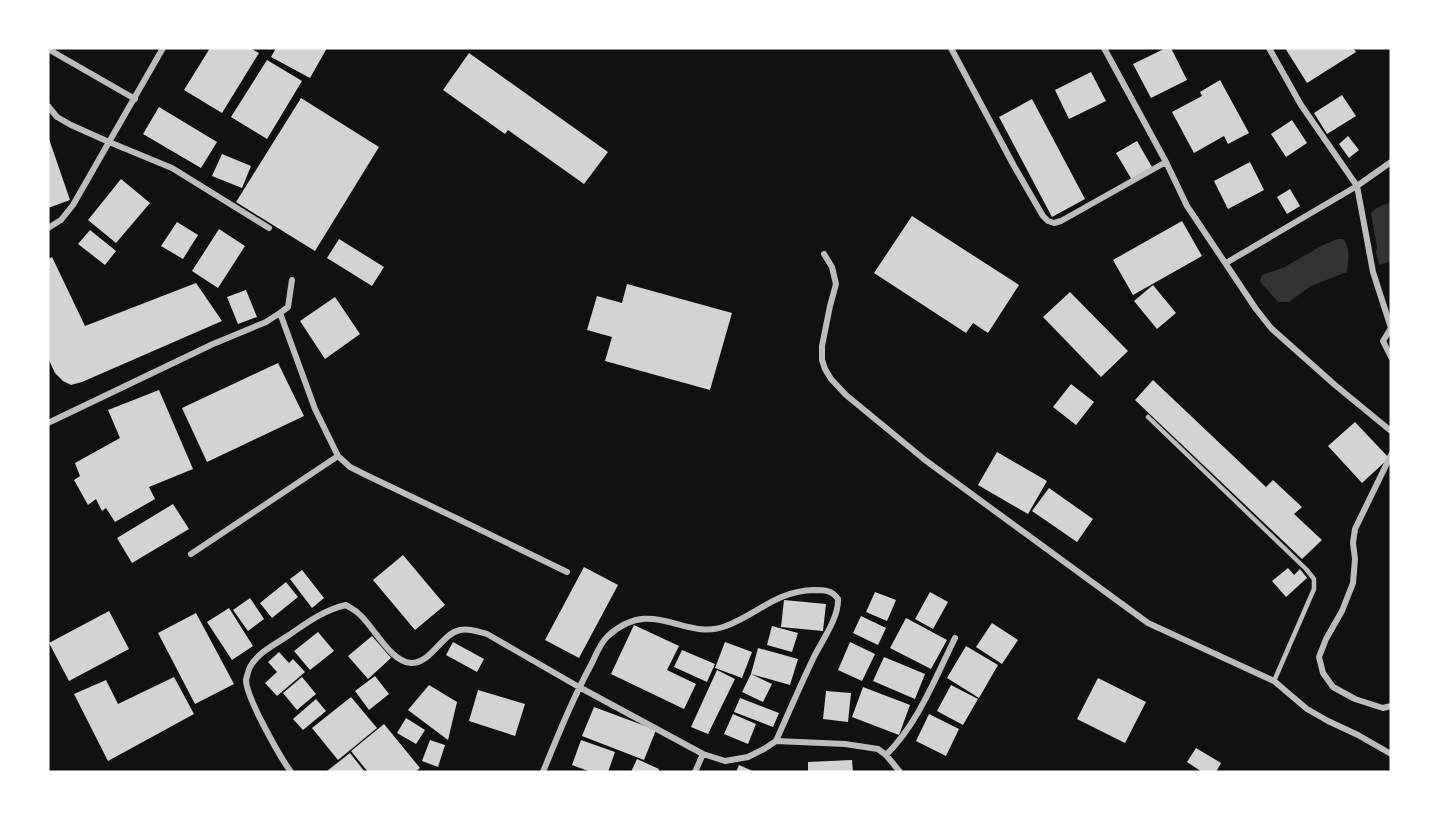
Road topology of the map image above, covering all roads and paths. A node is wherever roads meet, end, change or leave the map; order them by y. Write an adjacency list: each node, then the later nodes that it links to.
1 (163, 48): 6 (street)
2 (951, 48): 9 (street)
3 (1104, 48): 9 (street)
4 (1269, 48): 11 (street)
5 (48, 49): 6 (street)
6 (135, 99): 8 (street)
7 (48, 106): 8 (street)
8 (110, 142): 12 (street); 13 (street)
9 (1166, 162): 15 (street)
10 (1391, 162): 11 (street)
11 (1357, 186): 15 (street); 18 (street)
12 (48, 228)
13 (269, 228)
14 (824, 254): 28 (street)
15 (1226, 263): 22 (street)
16 (292, 280): 17 (street)
17 (280, 314): 21 (street); 24 (street)
18 (1391, 328): 19 (street)
19 (1391, 357)
20 (1148, 417): 28 (lane)
21 (48, 422)
22 (1391, 430)
23 (1391, 455): 30 (street)
24 (338, 456): 25 (street); 26 (street)
25 (191, 554)
26 (567, 573)
27 (955, 638): 34 (street)
28 (1275, 681): 33 (street)
29 (579, 687): 31 (street); 32 (street); 35 (street); 36 (street)
30 (1391, 706)
31 (776, 741): 32 (street); 34 (street)
32 (703, 754): 37 (street)
33 (1391, 754)
34 (886, 755): 38 (street)
35 (291, 772)
36 (543, 772)
37 (695, 772)
38 (900, 772)

